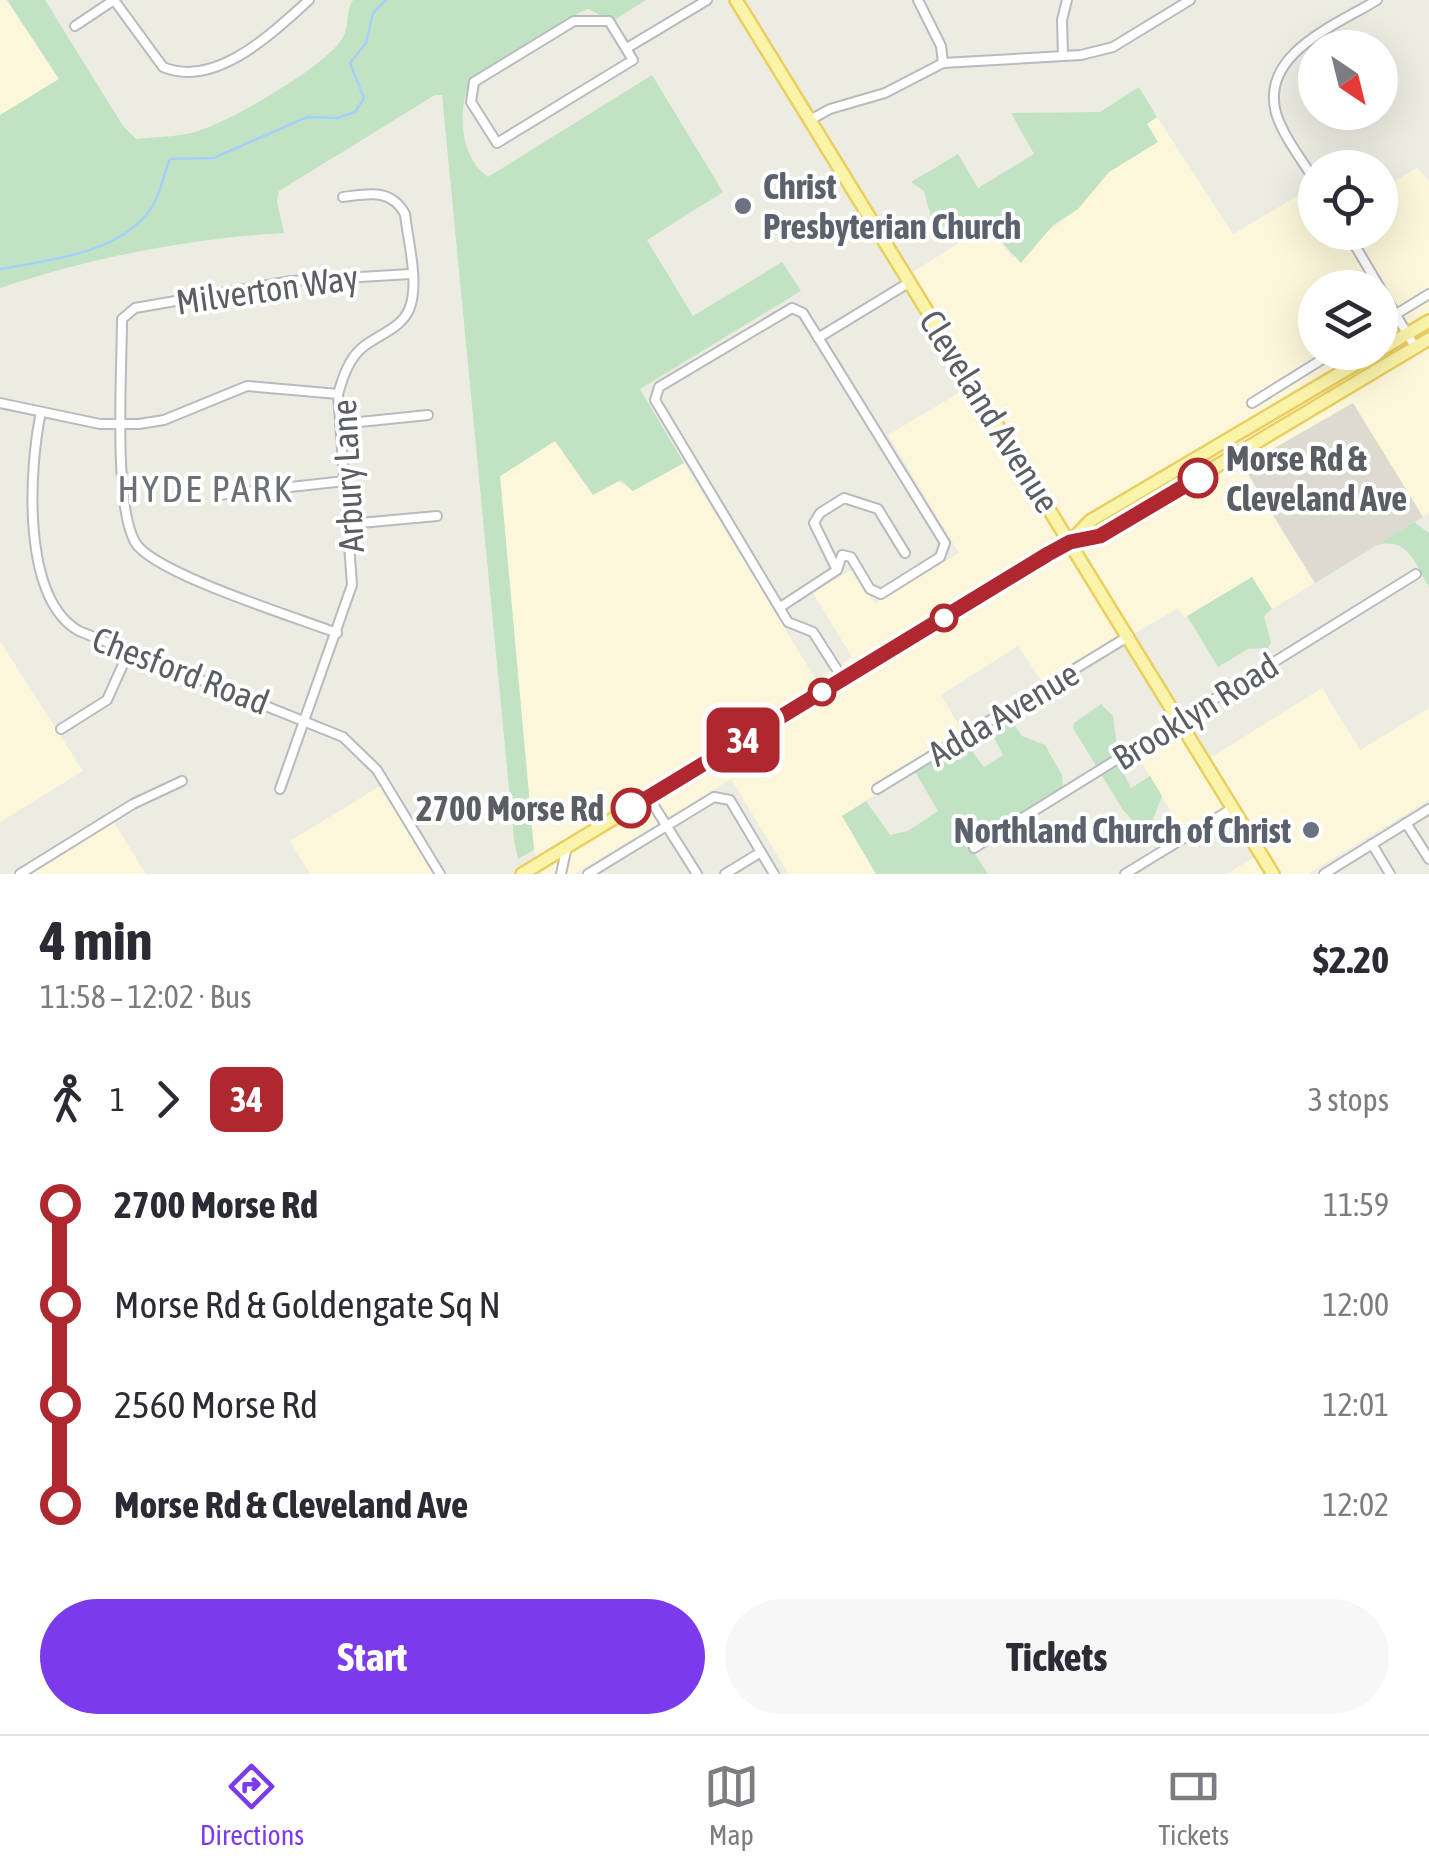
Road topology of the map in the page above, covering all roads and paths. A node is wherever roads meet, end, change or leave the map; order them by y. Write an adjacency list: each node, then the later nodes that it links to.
1 (114, 0): 2 (street); 9 (street)
2 (309, 0)
3 (707, 0): 10 (street)
4 (736, 0): 13 (main road, Cleveland Avenue)
5 (918, 0): 12 (street)
6 (1067, 0): 11 (street)
7 (1190, 0): 11 (street)
8 (1377, 0): 14 (street)
9 (75, 26)
10 (627, 48): 10 (street)
11 (1063, 55): 12 (street)
12 (943, 63): 13 (street)
13 (810, 120): 17 (main road, Cleveland Avenue)
14 (1298, 152)
15 (343, 197): 16 (street, Arbury Lane)
16 (411, 274): 31 (street, Arbury Lane); 38 (street, Milverton Way)
17 (910, 282): 23 (street); 45 (main road, Cleveland Avenue)
18 (1429, 294): 19 (street)
19 (1398, 313)
20 (1398, 318): 22 (street)
21 (1429, 321): 22 (main road)
22 (1407, 334): 24 (main road); 26 (street)
23 (818, 338): 47 (street); 49 (street)
24 (1398, 339)
25 (1429, 339): 26 (main road)
26 (1415, 347): 35 (main road)
27 (1306, 370): 30 (street)
28 (1347, 370): 32 (main road)
29 (1351, 370): 35 (main road)
30 (1292, 379): 32 (street); 34 (street)
31 (338, 394): 38 (street); 39 (street, Arbury Lane)
32 (1302, 397): 40 (main road); 45 (main road)
33 (0, 403): 36 (street)
34 (1252, 403)
35 (1309, 411): 40 (main road)
36 (41, 412): 38 (street); 52 (street, Chesford Road)
37 (428, 415): 39 (street)
38 (122, 424): 50 (street)
39 (340, 424): 41 (street, Arbury Lane)
40 (1240, 452): 45 (main road)
41 (345, 481): 42 (street); 44 (street, Arbury Lane)
42 (218, 495)
43 (438, 516): 44 (street)
44 (349, 524): 50 (street, Arbury Lane)
45 (1070, 542): 51 (main road, Cleveland Avenue); 53 (main road)
46 (838, 570): 47 (street); 47 (street); 49 (street)
47 (917, 572)
48 (1416, 574): 55 (street, Brooklyn Road)
49 (782, 606): 53 (street)
50 (337, 633): 54 (street, Arbury Lane)
51 (1128, 636): 55 (main road, Cleveland Avenue); 59 (street, Adda Avenue)
52 (130, 651): 54 (street, Chesford Road); 56 (street)
53 (843, 679): 60 (main road)
54 (305, 718): 58 (street, Arbury Lane); 72 (street, Chesford Road)
55 (1180, 721): 61 (main road, Cleveland Avenue); 67 (street, Brooklyn Road)
56 (61, 730)
57 (182, 782): 71 (street)
58 (280, 789)
59 (877, 790)
60 (649, 798): 64 (street); 66 (main road)
61 (1233, 808): 78 (street); 79 (main road, Cleveland Avenue)
62 (1429, 808): 63 (street)
63 (1406, 823): 65 (street); 69 (street)
64 (666, 826): 68 (street); 74 (street); 75 (street)
65 (1372, 844): 80 (street); 81 (street)
66 (567, 846): 70 (main road); 73 (street)
67 (974, 848)
68 (761, 852): 76 (street); 77 (street)
69 (1429, 859)
70 (531, 872)
71 (20, 874)
72 (440, 874)
73 (561, 874)
74 (588, 874)
75 (697, 874)
76 (724, 874)
77 (774, 874)
78 (1124, 874)
79 (1272, 874)
80 (1324, 874)
81 (1390, 874)

